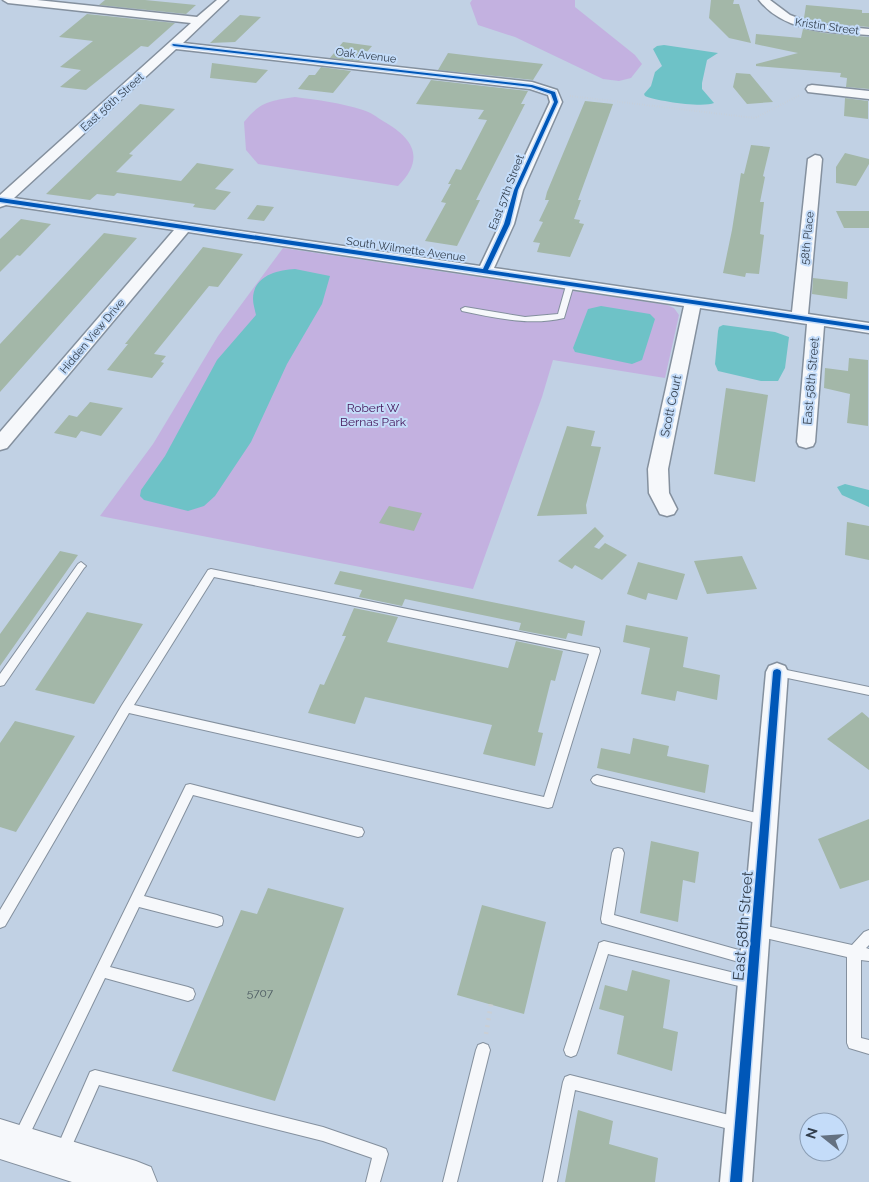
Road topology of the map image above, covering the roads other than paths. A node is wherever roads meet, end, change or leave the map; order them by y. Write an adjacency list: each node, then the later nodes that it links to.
1 (8, 0): 4 (street)
2 (223, 0): 4 (street, East 56th Street)
3 (764, 0): 5 (street, Kristin Street)
4 (200, 21): 6 (street, East 56th Street)
5 (869, 32)
6 (174, 45): 8 (street, Oak Avenue); 11 (street, East 56th Street)
7 (812, 88): 9 (street)
8 (553, 93): 13 (street, East 57th Street)
9 (869, 94)
10 (815, 159): 17 (street, 58th Place)
11 (1, 201): 12 (street, South Wilmette Avenue)
12 (184, 227): 13 (street, South Wilmette Avenue); 20 (street, Hidden View Drive)
13 (485, 272): 14 (street, South Wilmette Avenue)
14 (570, 284): 15 (street, South Wilmette Avenue); 16 (lane)
15 (693, 302): 17 (street, South Wilmette Avenue); 21 (street, Scott Court)
16 (465, 309)
17 (808, 319): 18 (street, South Wilmette Avenue); 19 (street, East 58th Street)
18 (869, 328)
19 (806, 442)
20 (0, 444)
21 (667, 509)
22 (81, 566): 24 (lane)
23 (777, 672): 25 (lane); 28 (street, East 58th Street)
24 (0, 682)
25 (869, 691)
26 (126, 708): 26 (lane); 32 (lane)
27 (597, 780): 28 (lane)
28 (765, 820): 34 (street, East 58th Street)
29 (358, 832): 31 (lane)
30 (618, 853): 39 (lane)
31 (136, 900): 33 (lane); 38 (lane)
32 (0, 922)
33 (217, 922)
34 (756, 930): 36 (lane); 39 (street, East 58th Street)
35 (869, 936): 36 (lane)
36 (854, 952): 37 (lane); 41 (lane)
37 (869, 955)
38 (102, 971): 40 (lane); 45 (lane)
39 (753, 972): 43 (lane); 44 (street, East 58th Street)
40 (188, 994)
41 (869, 1047)
42 (483, 1050): 49 (lane)
43 (571, 1050)
44 (740, 1125): 50 (lane); 51 (street, East 58th Street)
45 (9, 1142): 46 (main road)
46 (59, 1158): 47 (main road); 48 (lane)
47 (136, 1182)
48 (373, 1182)
49 (450, 1182)
50 (550, 1182)
51 (736, 1182)

